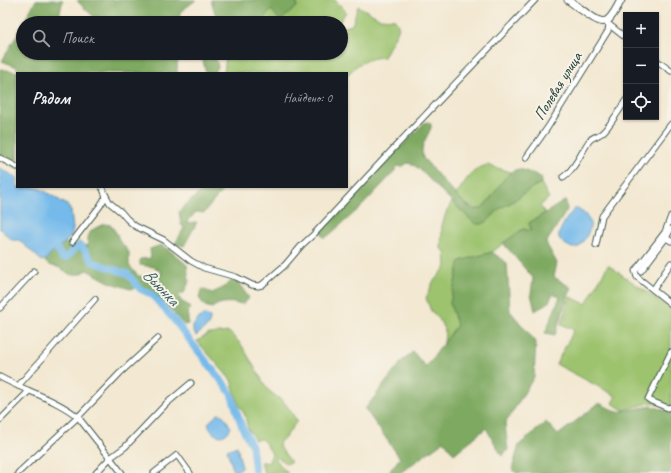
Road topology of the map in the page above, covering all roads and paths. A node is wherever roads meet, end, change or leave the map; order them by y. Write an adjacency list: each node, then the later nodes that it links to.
1 (535, 0): 15 (street)
2 (568, 0): 4 (main road)
3 (621, 0): 4 (main road)
4 (607, 23): 5 (street); 11 (street, Полевая улица)
5 (623, 36)
6 (659, 62): 7 (street)
7 (671, 71)
8 (623, 104): 13 (street)
9 (671, 124): 21 (street)
10 (0, 158): 12 (street)
11 (526, 158)
12 (16, 166)
13 (563, 177)
14 (102, 188): 15 (street)
15 (106, 196): 20 (street)
16 (671, 216): 27 (street)
17 (671, 229): 18 (street)
18 (666, 238): 19 (street); 24 (street)
19 (671, 241)
20 (72, 242)
21 (596, 245)
22 (671, 263): 25 (street)
23 (34, 271): 28 (street)
24 (641, 271)
25 (655, 286)
26 (95, 299): 33 (street)
27 (671, 304)
28 (0, 308)
29 (158, 338): 36 (street)
30 (671, 352): 35 (street)
31 (0, 377): 33 (street)
32 (191, 383): 38 (street)
33 (18, 386): 34 (street)
34 (29, 391): 36 (street); 37 (street)
35 (671, 407)
36 (78, 417): 38 (street); 39 (street)
37 (0, 420)
38 (110, 458): 40 (street); 41 (street)
39 (18, 473)
40 (96, 473)
41 (122, 473)
42 (154, 473): 43 (street)
43 (190, 473)

